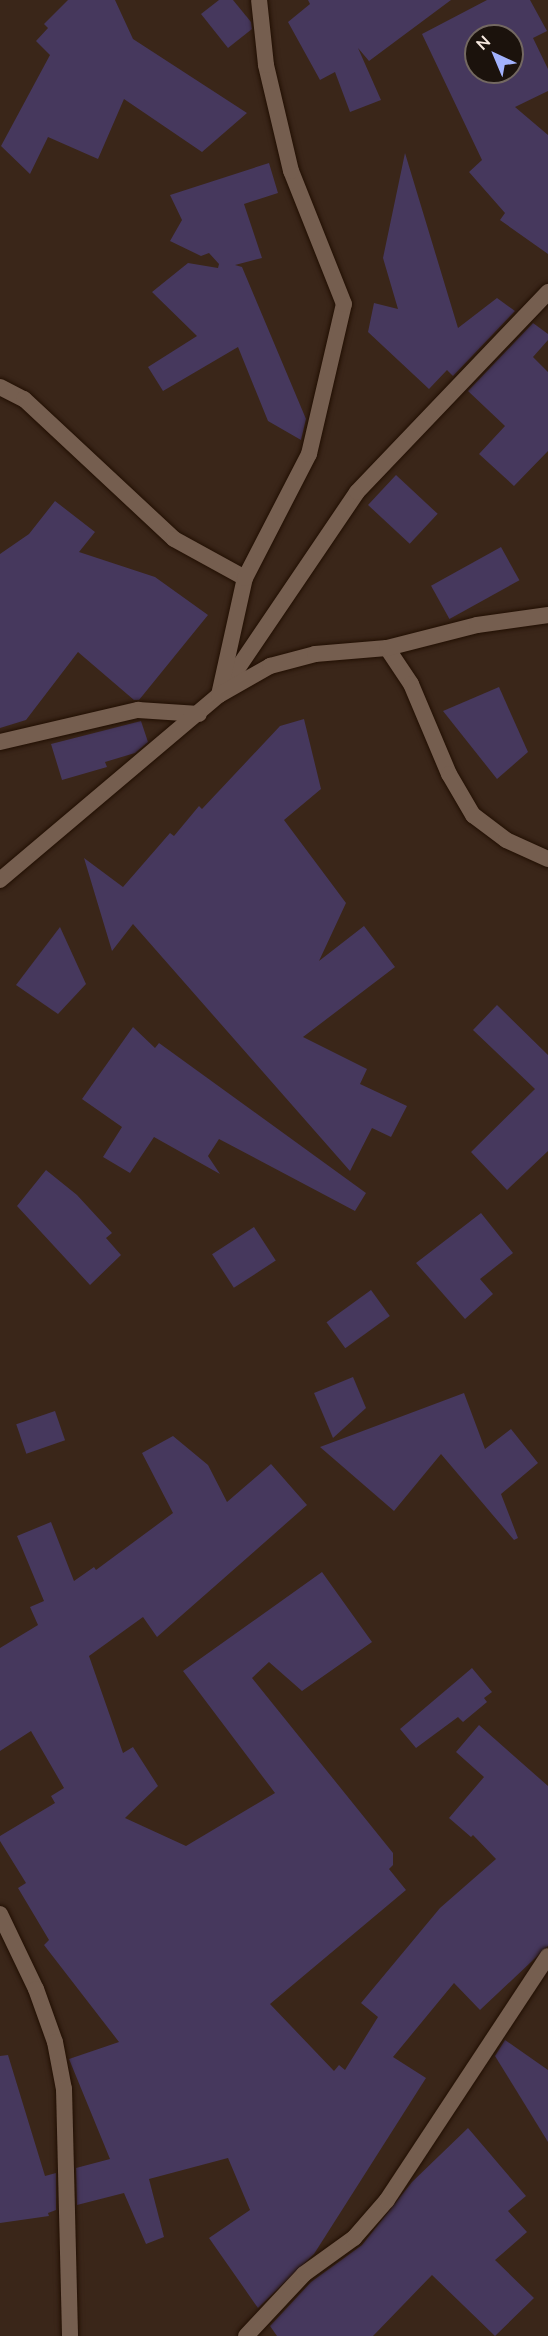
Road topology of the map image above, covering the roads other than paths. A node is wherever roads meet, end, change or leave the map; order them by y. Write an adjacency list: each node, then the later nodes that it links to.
1 (259, 0): 4 (street)
2 (548, 292): 7 (street)
3 (0, 387): 4 (street)
4 (245, 578): 7 (street)
5 (548, 615): 6 (street)
6 (387, 648): 7 (street); 10 (street)
7 (219, 695): 8 (street)
8 (199, 714): 9 (street); 11 (street)
9 (0, 742)
10 (548, 859)
11 (0, 880)
12 (0, 1914): 14 (street)
13 (548, 1956): 15 (street)
14 (70, 2336)
15 (246, 2336)

